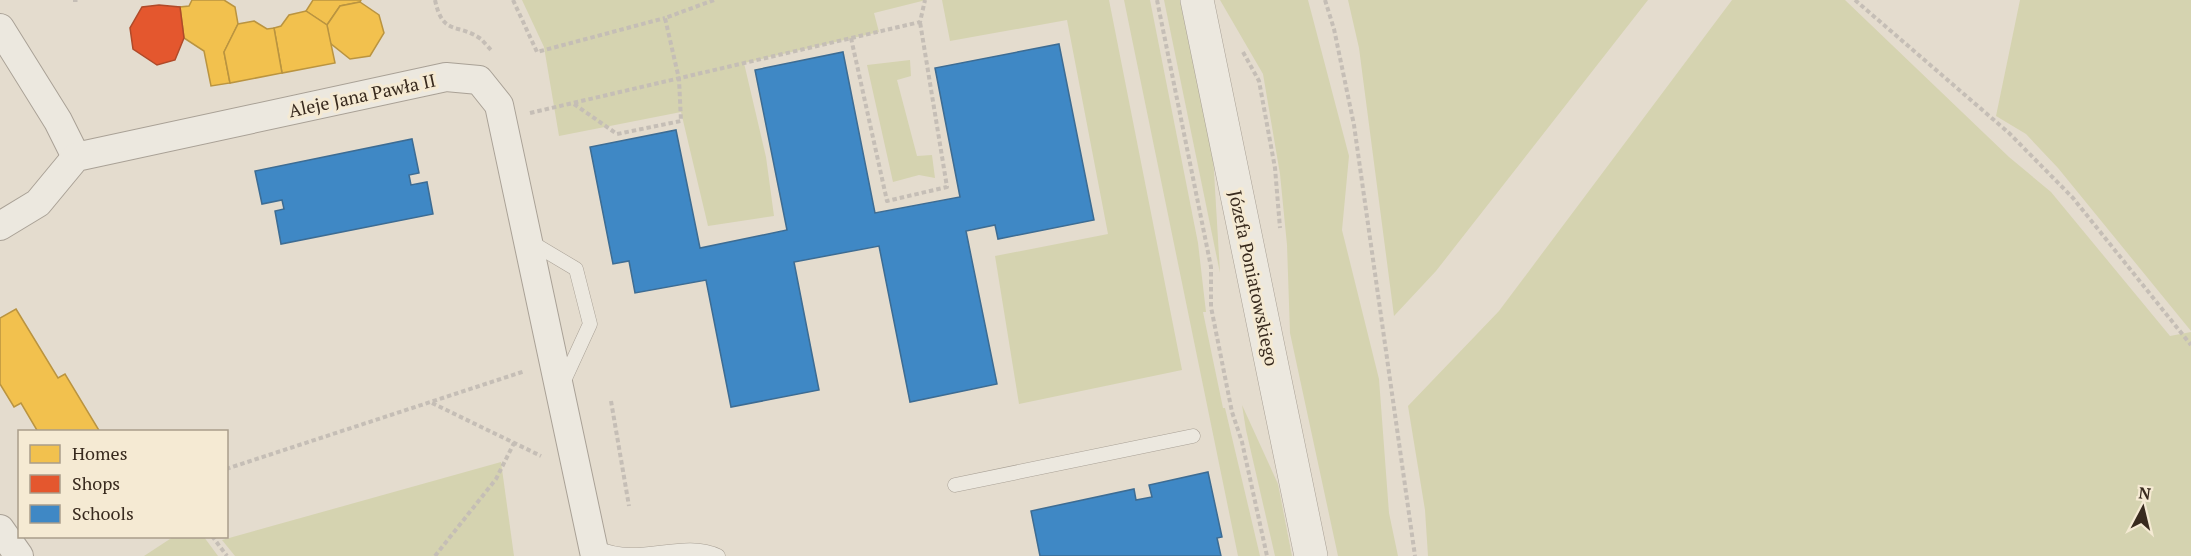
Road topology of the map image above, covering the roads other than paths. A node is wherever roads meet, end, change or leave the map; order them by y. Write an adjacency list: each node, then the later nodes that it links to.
1 (1197, 0): 13 (street, Józefa Poniatowskiego)
2 (0, 28): 3 (street)
3 (76, 157): 4 (street); 5 (street, Aleje Jana Pawła II)
4 (0, 226)
5 (527, 240): 6 (street, Aleje Jana Pawła II); 6 (lane)
6 (560, 391): 10 (street, Aleje Jana Pawła II)
7 (1193, 436): 8 (lane)
8 (955, 485)
9 (0, 529): 11 (street)
10 (594, 552): 12 (lane)
11 (19, 556)
12 (718, 556)
13 (1311, 556)

